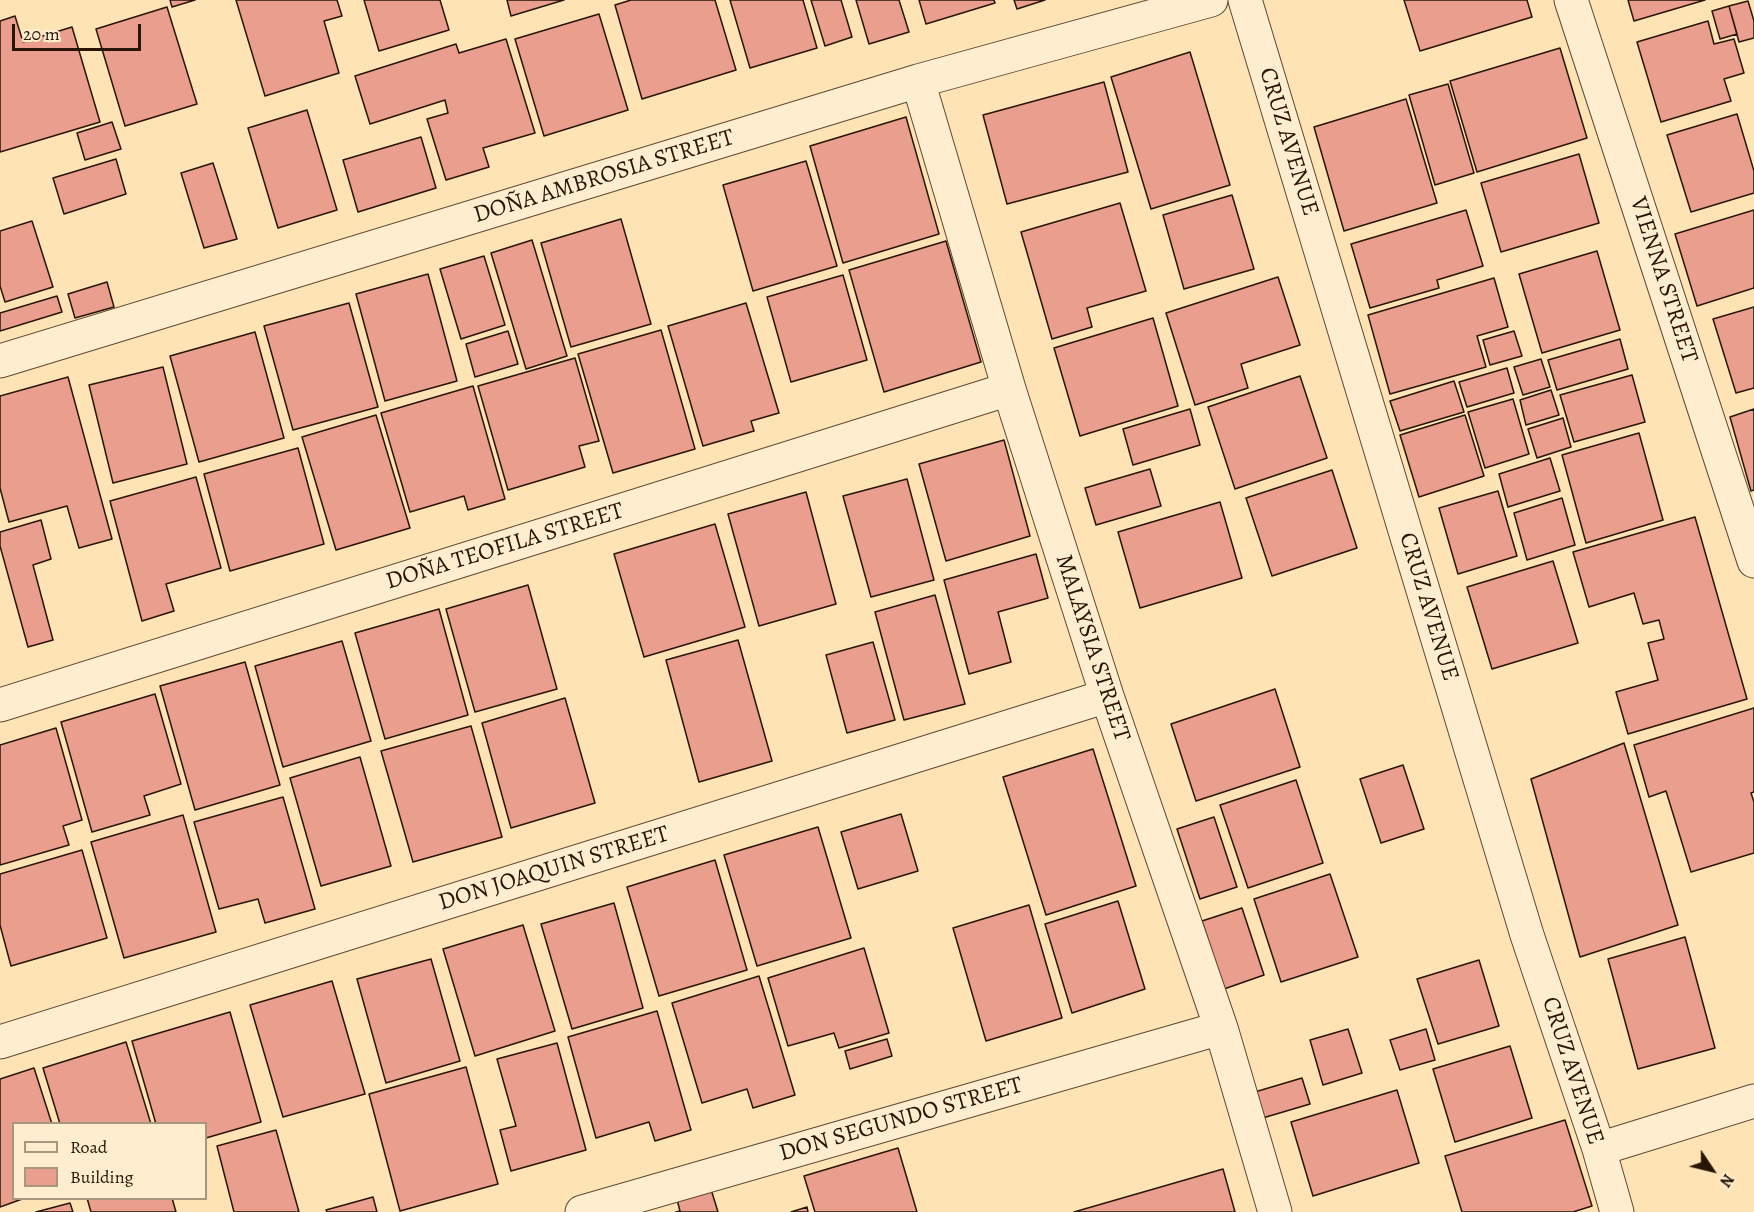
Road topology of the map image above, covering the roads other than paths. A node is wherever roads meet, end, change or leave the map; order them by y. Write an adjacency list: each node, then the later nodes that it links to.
1 (1211, 0): 4 (street, DOÑA AMBROSIA STREET)
2 (1245, 0): 13 (street, CRUZ AVENUE)
3 (1571, 0): 7 (street, VIENNA STREET)
4 (918, 81): 5 (street, DOÑA AMBROSIA STREET); 6 (street, MALAYSIA STREET)
5 (0, 361)
6 (1009, 389): 8 (street, MALAYSIA STREET); 9 (street, DOÑA TEOFILA STREET)
7 (1754, 561)
8 (1107, 696): 10 (street, MALAYSIA STREET); 11 (street, DON JOAQUIN STREET)
9 (0, 705)
10 (1221, 1028): 14 (street, DON SEGUNDO STREET); 15 (street, MALAYSIA STREET)
11 (0, 1042)
12 (1754, 1101): 13 (street)
13 (1599, 1149): 16 (street, CRUZ AVENUE)
14 (582, 1212)
15 (1275, 1212)
16 (1617, 1212)

